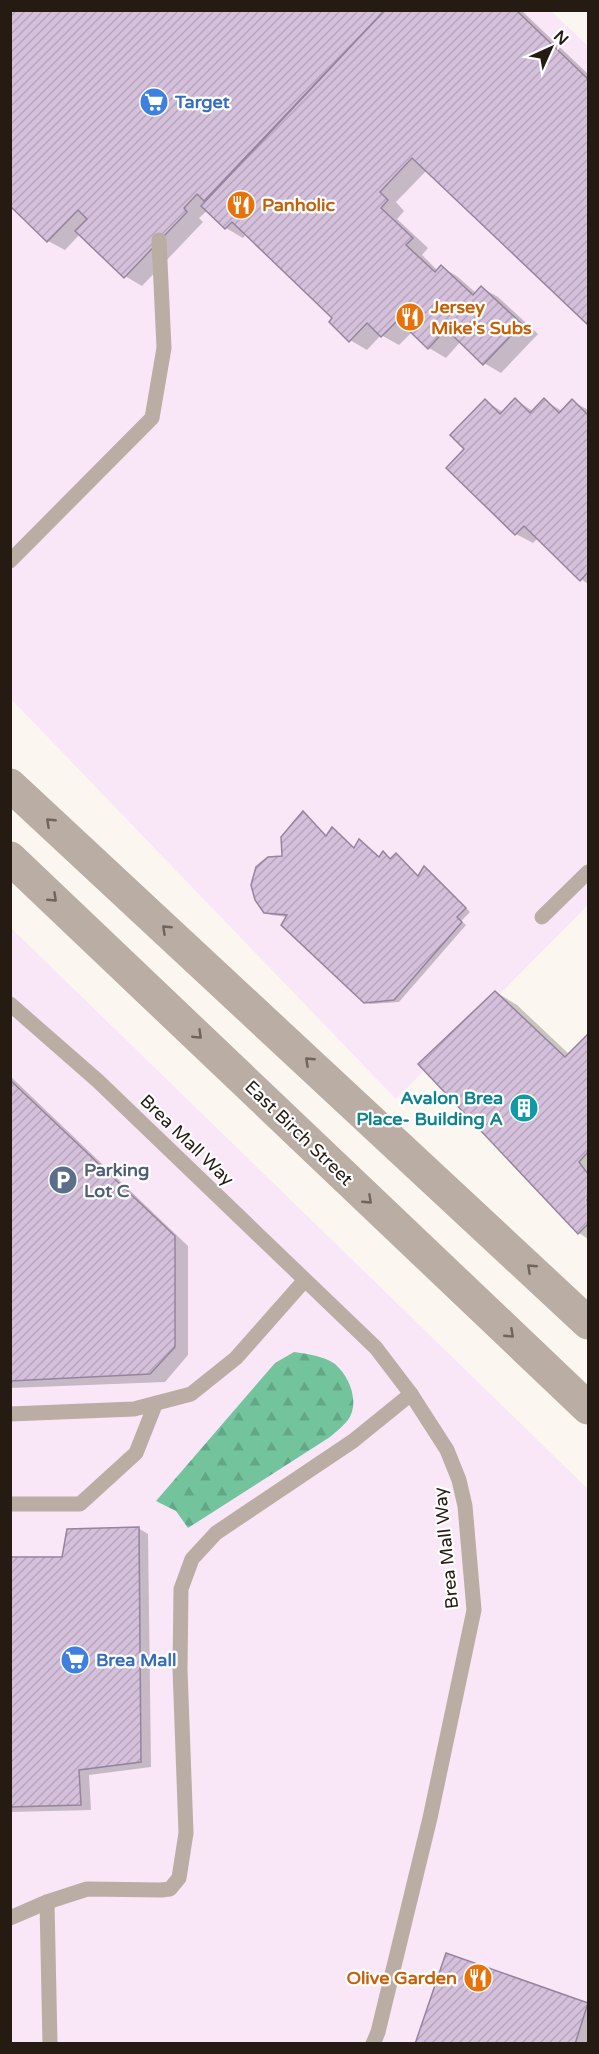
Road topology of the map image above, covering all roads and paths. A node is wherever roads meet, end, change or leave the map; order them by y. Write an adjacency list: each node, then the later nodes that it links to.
1 (159, 240): 2 (lane)
2 (10, 561)
3 (10, 785): 9 (street, one-way to 3)
4 (10, 858): 12 (street, East Birch Street, one-way to 12)
5 (588, 872): 6 (lane)
6 (542, 917)
7 (10, 1004): 8 (lane, Brea Mall Way)
8 (304, 1281): 10 (lane, Brea Mall Way); 11 (lane)
9 (588, 1323)
10 (411, 1394): 15 (lane); 18 (lane, Brea Mall Way)
11 (155, 1405): 13 (lane); 14 (lane)
12 (588, 1408)
13 (10, 1414)
14 (10, 1504)
15 (46, 1902): 16 (lane); 17 (lane)
16 (10, 1918)
17 (50, 2043)
18 (374, 2043)

